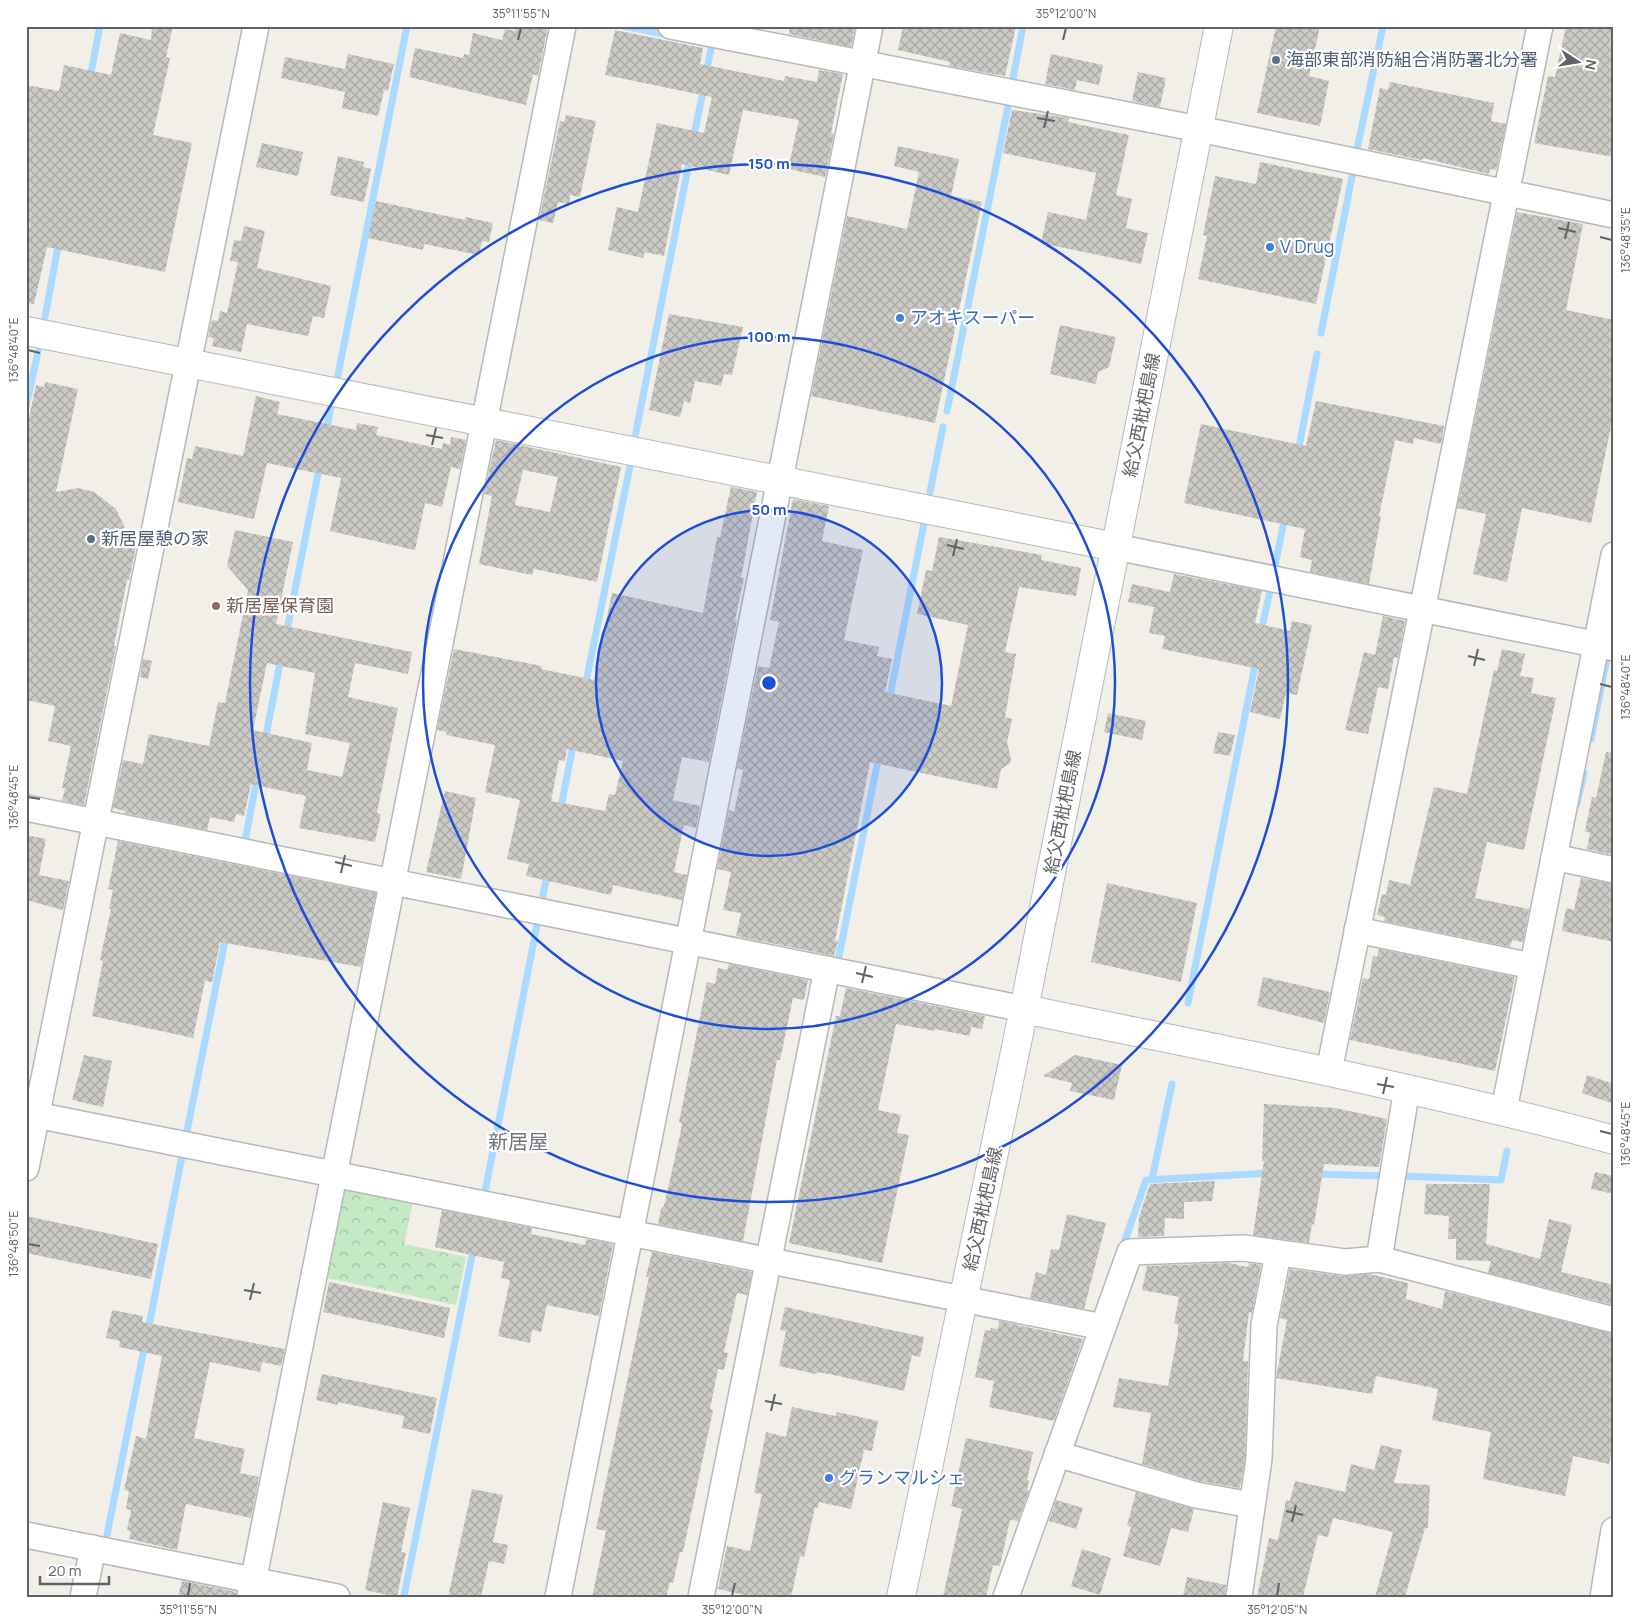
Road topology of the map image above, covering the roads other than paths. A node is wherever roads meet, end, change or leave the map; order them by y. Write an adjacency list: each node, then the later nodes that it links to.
1 (256, 26): 12 (street)
2 (563, 26): 13 (street)
3 (671, 26): 7 (street)
4 (870, 26): 7 (street)
5 (1219, 26): 8 (street, 給父西枇杷島線)
6 (1540, 26): 9 (street)
7 (863, 64): 8 (street); 14 (street)
8 (1199, 129): 9 (street); 15 (street, 給父西枇杷島線)
9 (1506, 193): 10 (street); 17 (street)
10 (1614, 215)
11 (26, 331): 12 (street)
12 (188, 363): 13 (street); 20 (street)
13 (484, 422): 14 (street); 23 (street)
14 (780, 481): 15 (street); 25 (street)
15 (1116, 547): 17 (street); 28 (street, 給父西枇杷島線)
16 (1614, 555): 18 (street)
17 (1422, 610): 18 (street); 24 (street)
18 (1605, 646): 21 (street)
19 (26, 808): 20 (street)
20 (96, 822): 23 (street); 32 (street)
21 (1554, 857): 22 (street); 26 (street)
22 (1614, 870)
23 (392, 881): 25 (street); 35 (street)
24 (1358, 930): 26 (street); 29 (street)
25 (689, 941): 27 (street); 36 (street)
26 (1532, 966): 31 (street)
27 (827, 969): 28 (street); 39 (street)
28 (1024, 1009): 29 (street); 40 (street, 給父西枇杷島線)
29 (1329, 1072): 30 (street)
30 (1408, 1088): 31 (street); 38 (street)
31 (1504, 1110): 33 (street)
32 (32, 1114): 34 (street); 35 (street)
33 (1614, 1140)
34 (26, 1168)
35 (334, 1174): 36 (street); 48 (street)
36 (630, 1234): 39 (street); 51 (street)
37 (1278, 1254): 38 (street); 42 (street); 44 (street)
38 (1379, 1259): 41 (street)
39 (768, 1261): 40 (street); 52 (street)
40 (964, 1301): 42 (street); 53 (street, 給父西枇杷島線)
41 (1614, 1320)
42 (1103, 1327): 43 (street)
43 (1057, 1454): 44 (street); 54 (street)
44 (1252, 1504): 55 (street)
45 (1614, 1530): 56 (street)
46 (26, 1535): 47 (street)
47 (93, 1548): 48 (street); 49 (street)
48 (252, 1588): 50 (street)
49 (83, 1597)
50 (337, 1597)
51 (558, 1597)
52 (701, 1597)
53 (901, 1597)
54 (1006, 1597)
55 (1239, 1597)
56 (1603, 1597)

